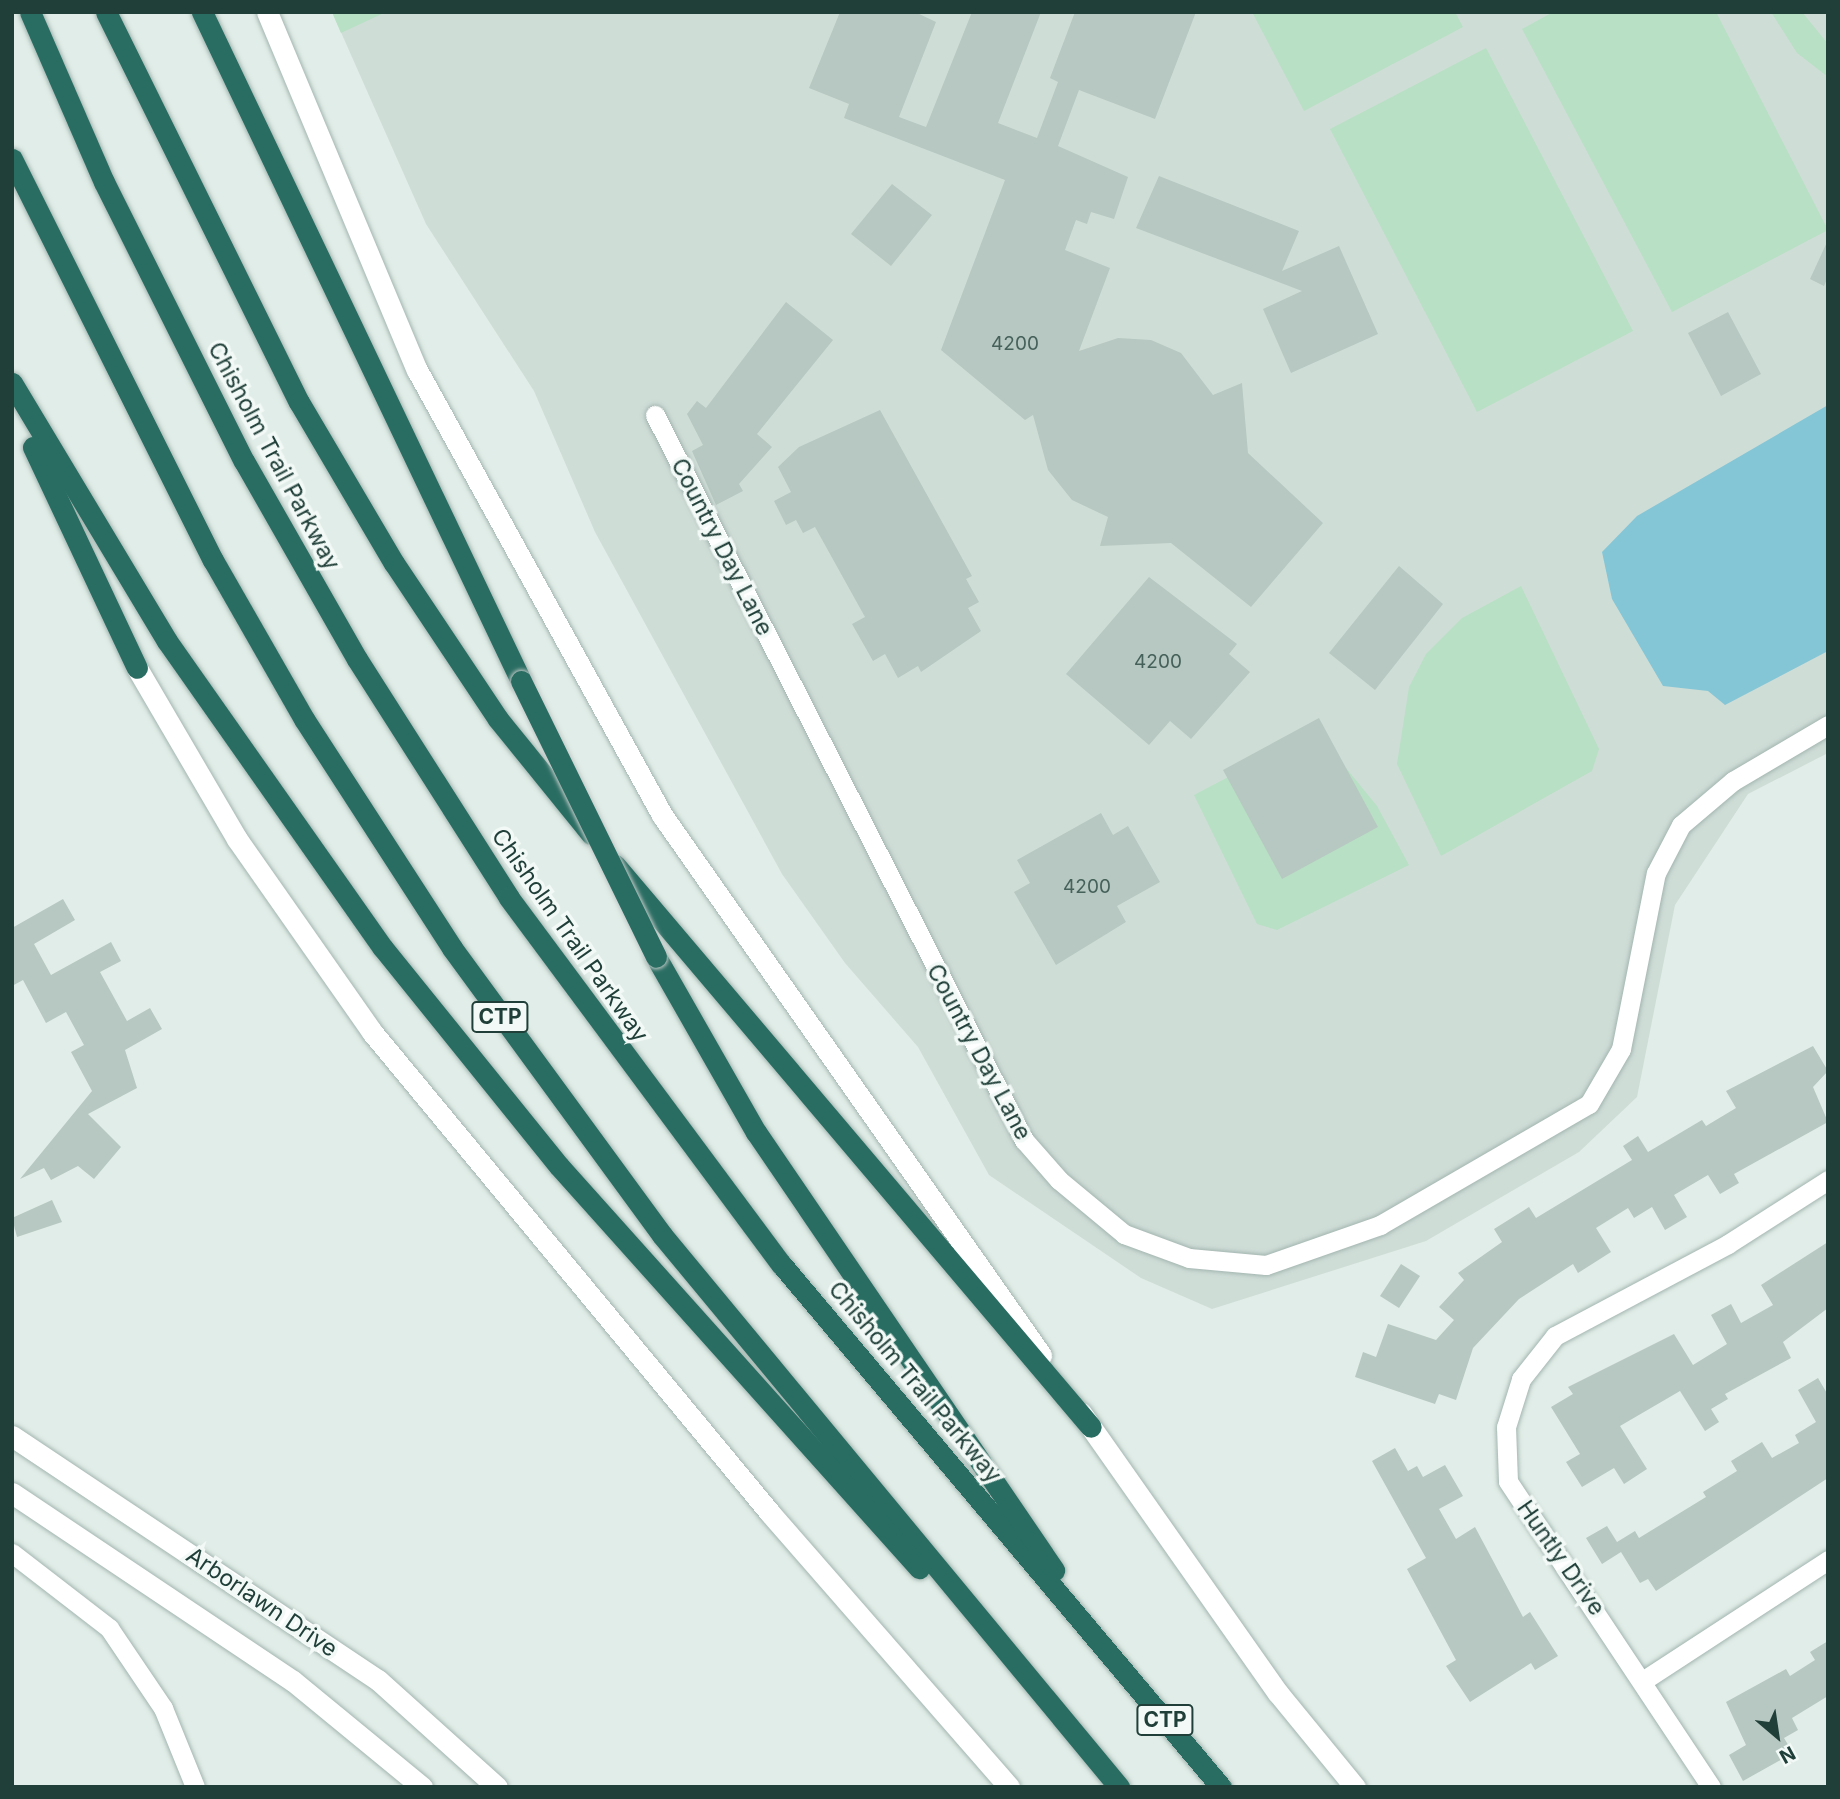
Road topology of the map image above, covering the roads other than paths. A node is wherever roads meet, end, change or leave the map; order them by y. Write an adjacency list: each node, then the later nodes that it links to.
1 (30, 12): 18 (highway, Chisholm Trail Parkway / CTP)
2 (106, 12): 12 (highway)
3 (202, 12): 18 (highway, bridge)
4 (267, 12): 12 (main road)
5 (12, 159): 17 (highway, CTP)
6 (12, 383): 17 (highway)
7 (12, 392): 9 (highway)
8 (655, 415): 10 (street, Country Day Lane)
9 (137, 668): 23 (main road)
10 (1828, 725)
11 (1828, 1180): 19 (street, Huntly Drive)
12 (1091, 1427): 26 (main road)
13 (12, 1436): 22 (main road, Arborlawn Drive)
14 (12, 1493): 21 (main road, Arborlawn Drive)
15 (12, 1553): 20 (street)
16 (1828, 1560): 19 (street)
17 (1002, 1650): 24 (highway, CTP)
18 (1109, 1654): 25 (highway, Chisholm Trail Parkway / CTP)
19 (1644, 1680): 27 (street, Huntly Drive)
20 (195, 1787)
21 (422, 1787)
22 (497, 1787)
23 (1009, 1787)
24 (1119, 1787)
25 (1221, 1787)
26 (1355, 1787)
27 (1712, 1787)

